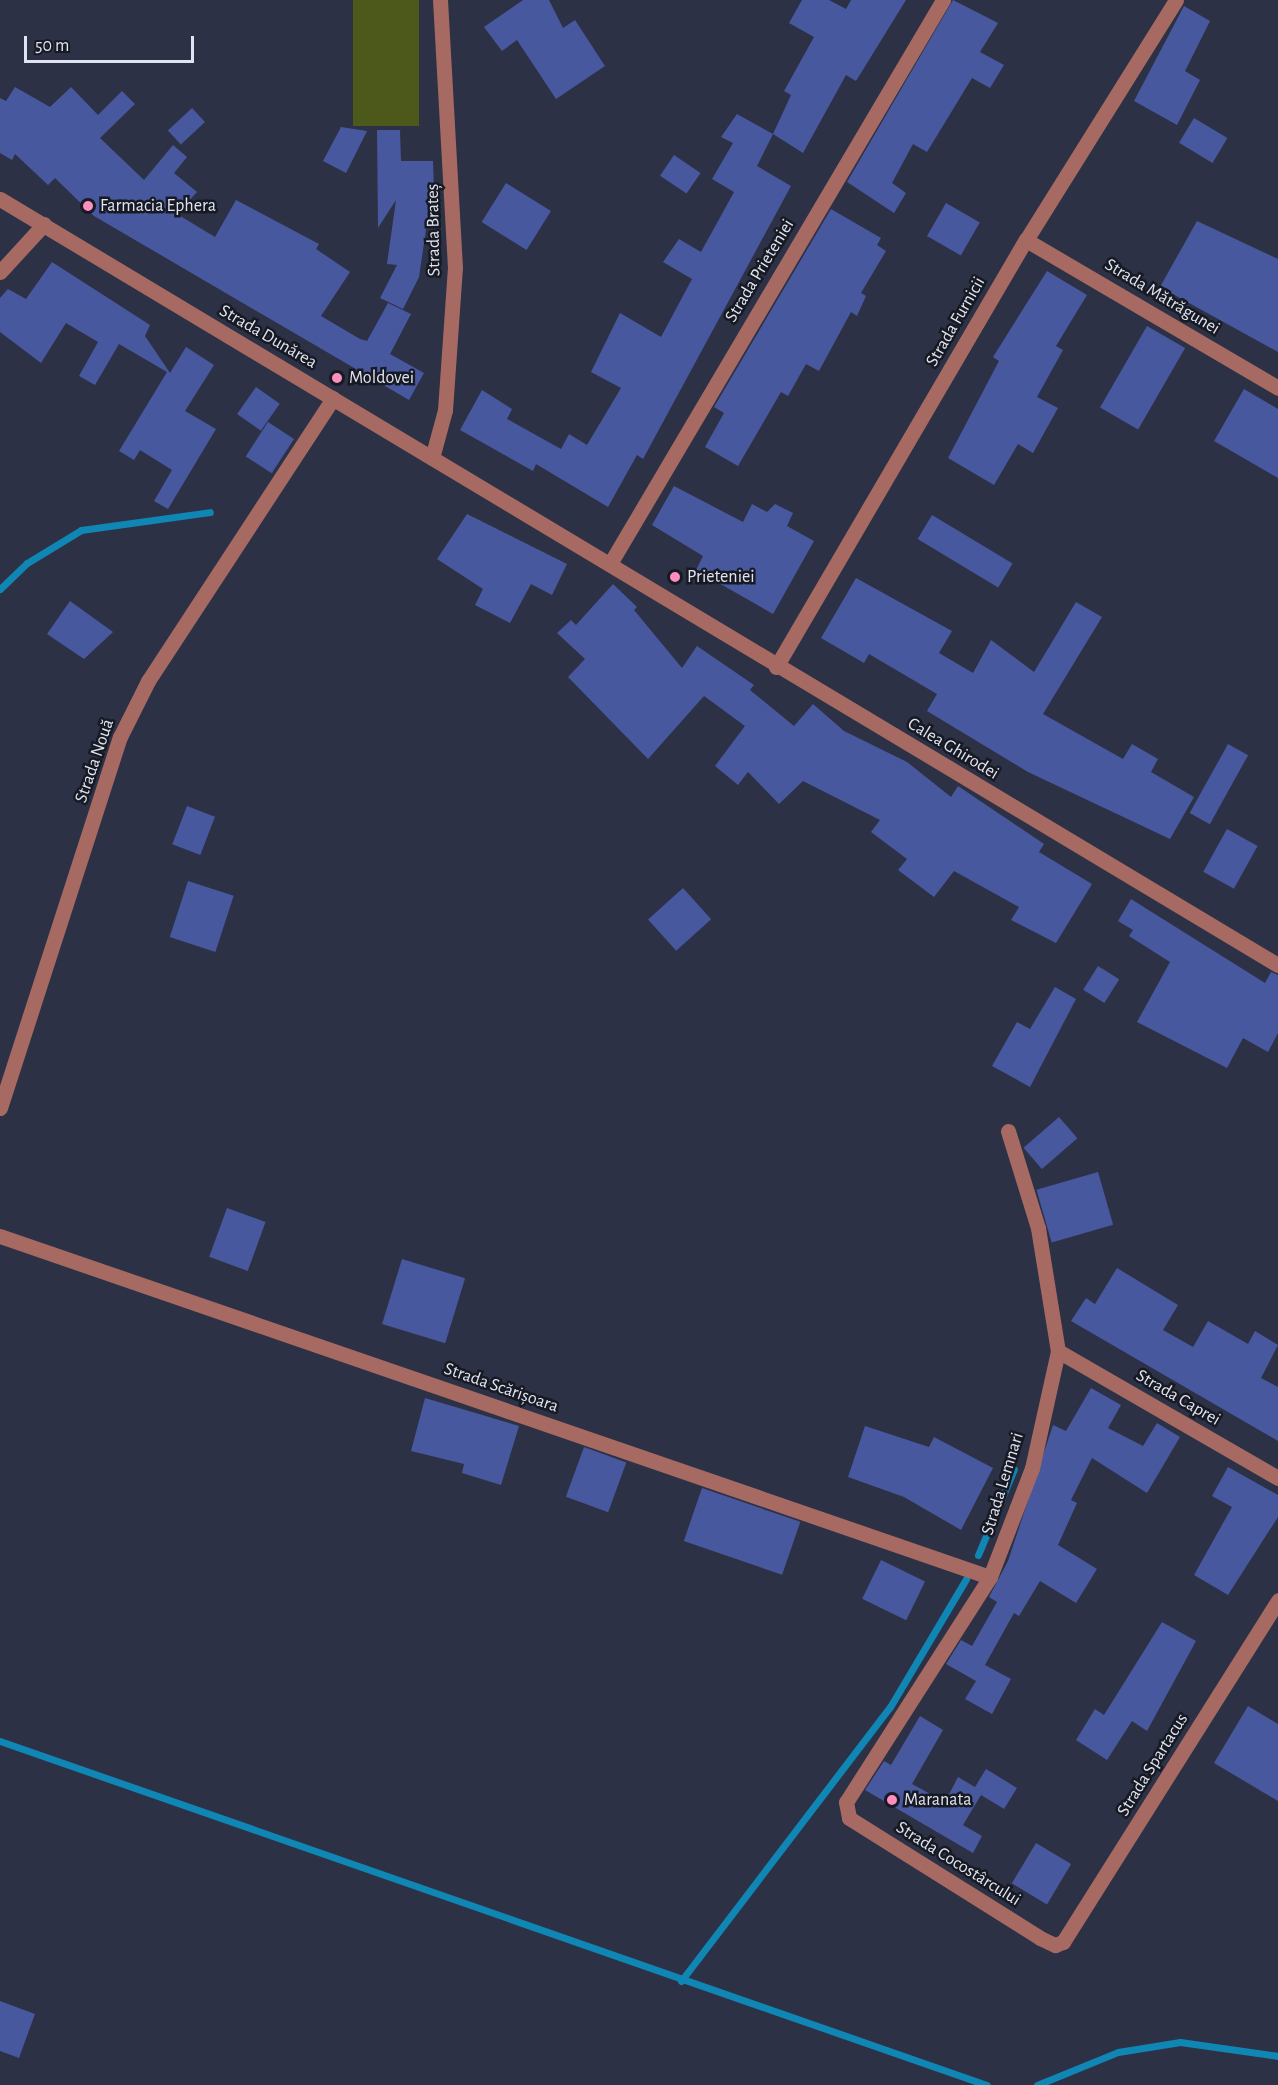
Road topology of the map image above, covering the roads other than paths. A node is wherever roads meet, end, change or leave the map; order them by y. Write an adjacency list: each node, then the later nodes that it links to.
1 (440, 0): 10 (street, Strada Brateș)
2 (944, 0): 11 (street, Strada Prieteniei)
3 (1176, 0): 6 (street, Strada Furnicii)
4 (0, 199): 5 (street, Strada Dunărea)
5 (44, 224): 7 (street); 9 (street, Strada Dunărea)
6 (1026, 240): 8 (street, Strada Mătrăgunei); 12 (street, Strada Furnicii)
7 (0, 272)
8 (1278, 388)
9 (333, 398): 10 (street, Strada Dunărea); 14 (street, Strada Nouă)
10 (432, 458): 11 (street, Strada Dunărea)
11 (611, 562): 12 (street, Calea Ghirodei)
12 (776, 667): 13 (street, Calea Ghirodei)
13 (1278, 965)
14 (0, 1108)
15 (1008, 1131): 17 (street, Strada Lemnari)
16 (0, 1236): 19 (street, Strada Scărișoara)
17 (1058, 1351): 18 (street, Strada Caprei); 19 (street, Strada Lemnari)
18 (1278, 1478)
19 (990, 1576): 21 (street, Strada Lemnari)
20 (1278, 1600): 22 (street, Strada Spartacus)
21 (845, 1811): 22 (street, Strada Cocostârcului)
22 (1055, 1945)

